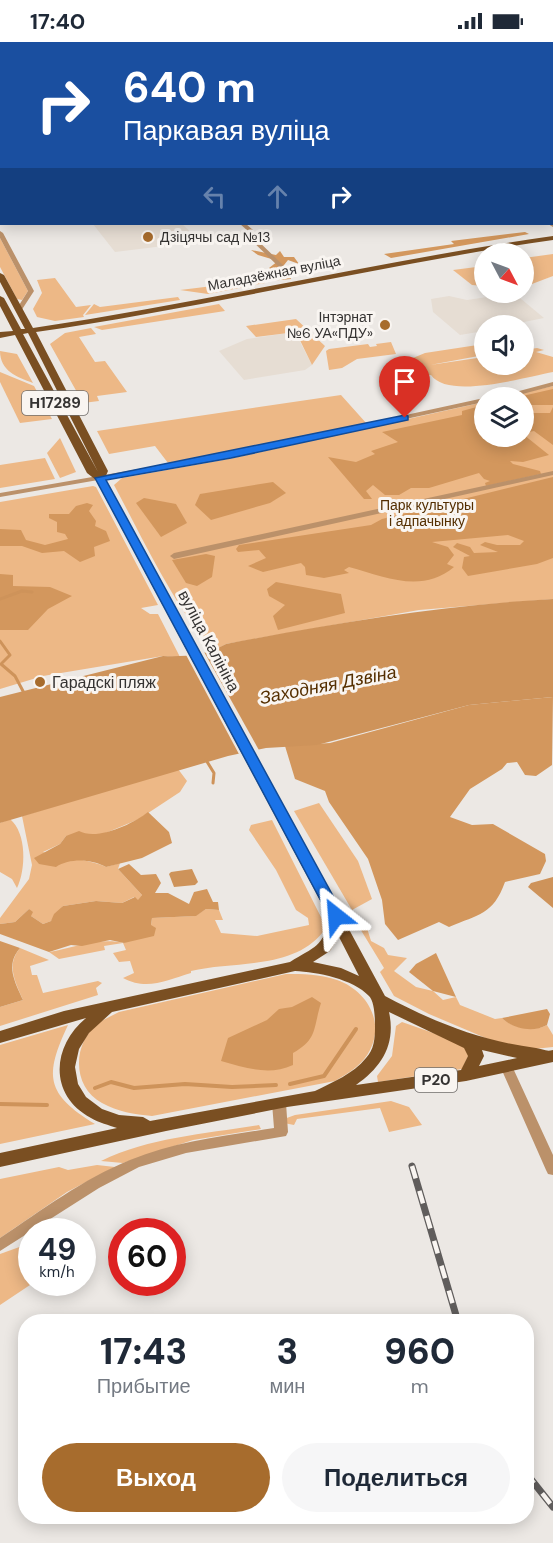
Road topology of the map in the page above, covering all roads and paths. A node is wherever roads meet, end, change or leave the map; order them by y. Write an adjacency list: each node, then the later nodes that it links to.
1 (244, 225): 4 (street)
2 (0, 233): 7 (street)
3 (553, 238): 11 (main road, Маладзёжная вуліца)
4 (282, 267)
5 (0, 275): 8 (main road, вуліца Калініна / Н17289)
6 (0, 298): 9 (main road, вуліца Калініна / Н17289)
7 (28, 298): 8 (street); 10 (street)
8 (13, 299): 10 (main road, вуліца Калініна / Н17289)
9 (4, 310): 12 (main road, вуліца Калініна / Н17289)
10 (19, 310): 11 (main road, вуліца Калініна / Н17289)
11 (31, 331): 12 (main road, Маладзёжная вуліца); 18 (main road, вуліца Калініна / Н17289)
12 (19, 333): 13 (main road, Маладзёжная вуліца); 18 (main road, вуліца Калініна / Н17289)
13 (0, 335)
14 (553, 384): 15 (street)
15 (534, 389)
16 (474, 402): 18 (street)
17 (553, 473): 20 (street)
18 (100, 478): 19 (street); 21 (main road, вуліца Калініна / Н17289)
19 (0, 495)
20 (174, 556)
21 (336, 916): 22 (main road); 23 (main road, вуліца Калініна / Н17289)
22 (295, 966): 23 (main road, Р20); 24 (main road, Р20)
23 (376, 996): 25 (main road, Р20); 30 (main road, Р20)
24 (115, 1005): 26 (main road, Р20); 32 (main road, Р20)
25 (458, 1036): 27 (main road, Р20); 28 (main road, Р20); 29 (main road, Р20)
26 (0, 1037)
27 (553, 1055): 28 (main road, Р20)
28 (506, 1066): 29 (main road, Р20); 34 (street)
29 (466, 1075): 30 (main road, Р20)
30 (317, 1097): 31 (main road, Р20)
31 (279, 1103): 32 (main road, Р20); 35 (street)
32 (166, 1124): 33 (main road, Р20)
33 (0, 1160)
34 (553, 1170)
35 (0, 1245)

